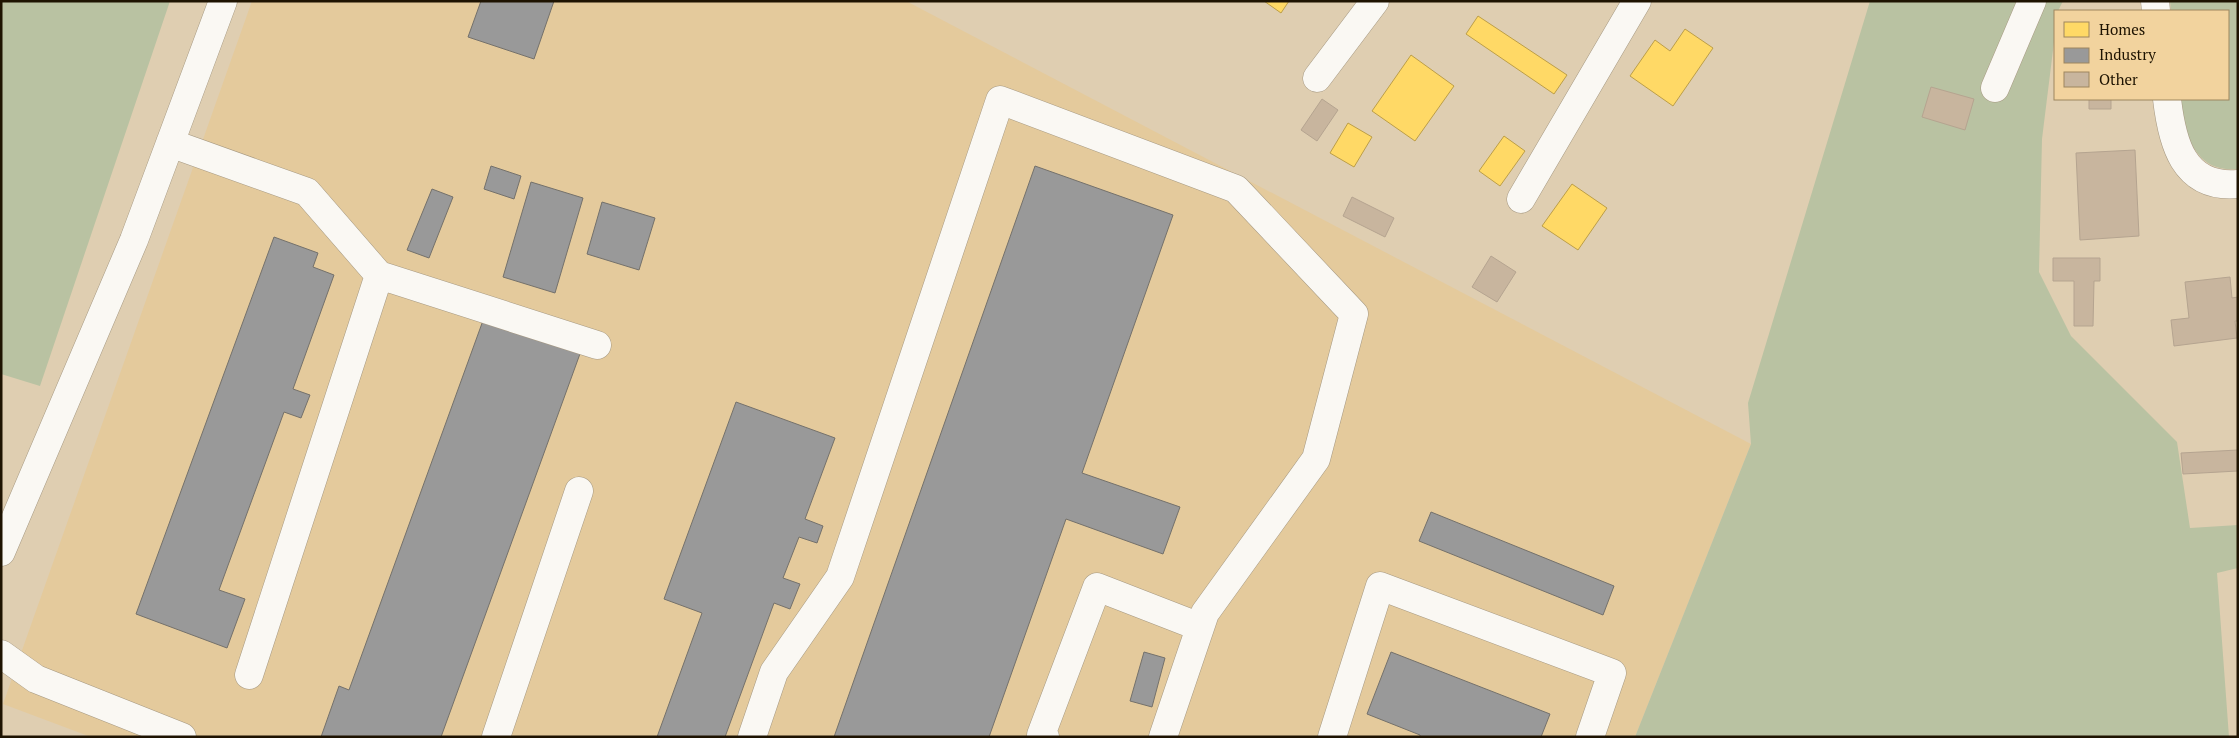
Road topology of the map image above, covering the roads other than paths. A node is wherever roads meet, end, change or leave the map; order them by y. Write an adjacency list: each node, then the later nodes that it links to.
1 (224, 1): 8 (street)
2 (1375, 1): 5 (street)
3 (1637, 1): 10 (street)
4 (2032, 1): 6 (street)
5 (1317, 78)
6 (1996, 88)
7 (2167, 100): 9 (street)
8 (170, 143): 11 (street); 14 (street)
9 (2238, 184)
10 (1522, 199)
11 (379, 275): 12 (street); 17 (street)
12 (597, 345)
13 (579, 491): 19 (street)
14 (1, 552)
15 (1200, 627): 20 (street); 21 (street); 22 (street)
16 (1, 654): 18 (street)
17 (250, 675)
18 (182, 737)
19 (496, 737)
20 (752, 737)
21 (1045, 737)
22 (1163, 737)
23 (1332, 737): 24 (street)
24 (1590, 737)

